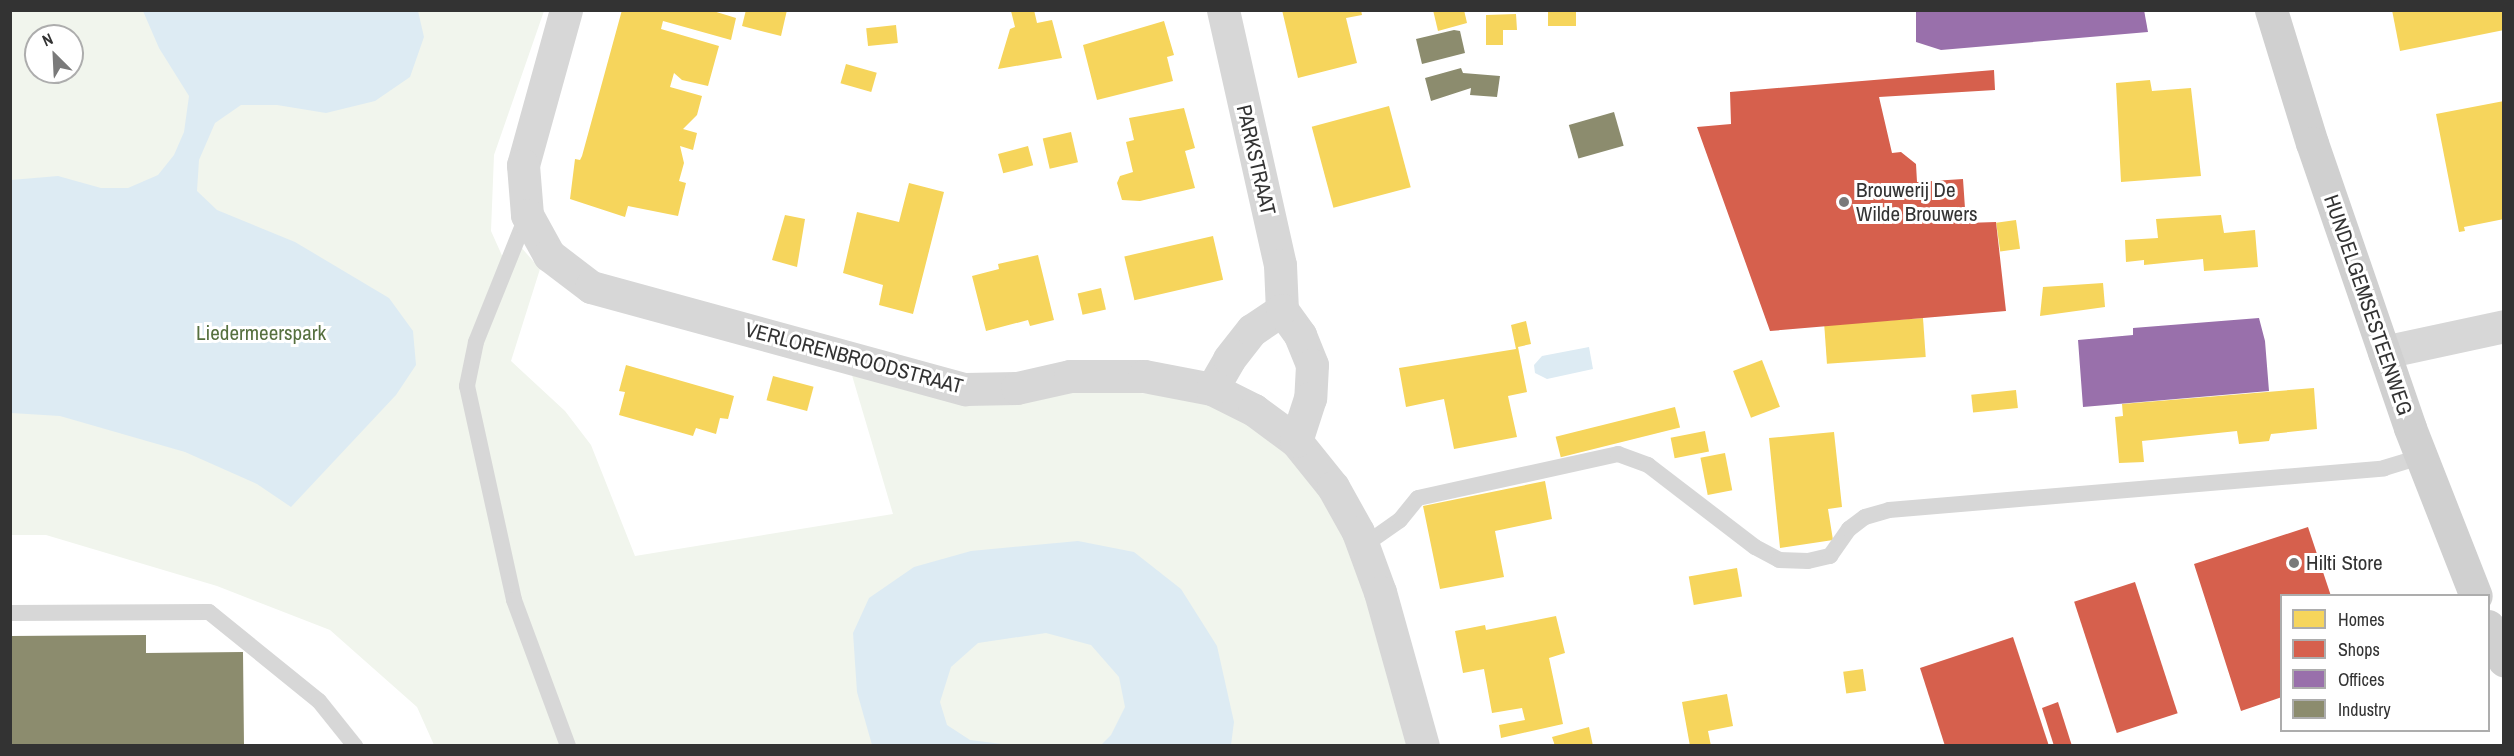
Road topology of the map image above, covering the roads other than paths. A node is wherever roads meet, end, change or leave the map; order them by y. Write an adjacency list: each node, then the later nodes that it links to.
1 (566, 10): 4 (street, VERLORENBROODSTRAAT)
2 (1223, 10): 5 (street, PARKSTRAAT)
3 (2271, 10): 7 (main road, HUNDELGEMSESTEENWEG)
4 (527, 215): 8 (street, VERLORENBROODSTRAAT); 17 (lane)
5 (1282, 310): 8 (street); 9 (street)
6 (2504, 326): 7 (street)
7 (2384, 352): 10 (main road, HUNDELGEMSESTEENWEG)
8 (1212, 389): 9 (street, VERLORENBROODSTRAAT)
9 (1296, 441): 11 (street, VERLORENBROODSTRAAT)
10 (2421, 457): 11 (lane); 12 (main road, HUNDELGEMSESTEENWEG)
11 (1363, 546): 18 (street, VERLORENBROODSTRAAT)
12 (2475, 594)
13 (10, 613): 16 (lane)
14 (2490, 630): 15 (main road)
15 (2504, 661)
16 (355, 746)
17 (568, 746)
18 (1423, 746)

